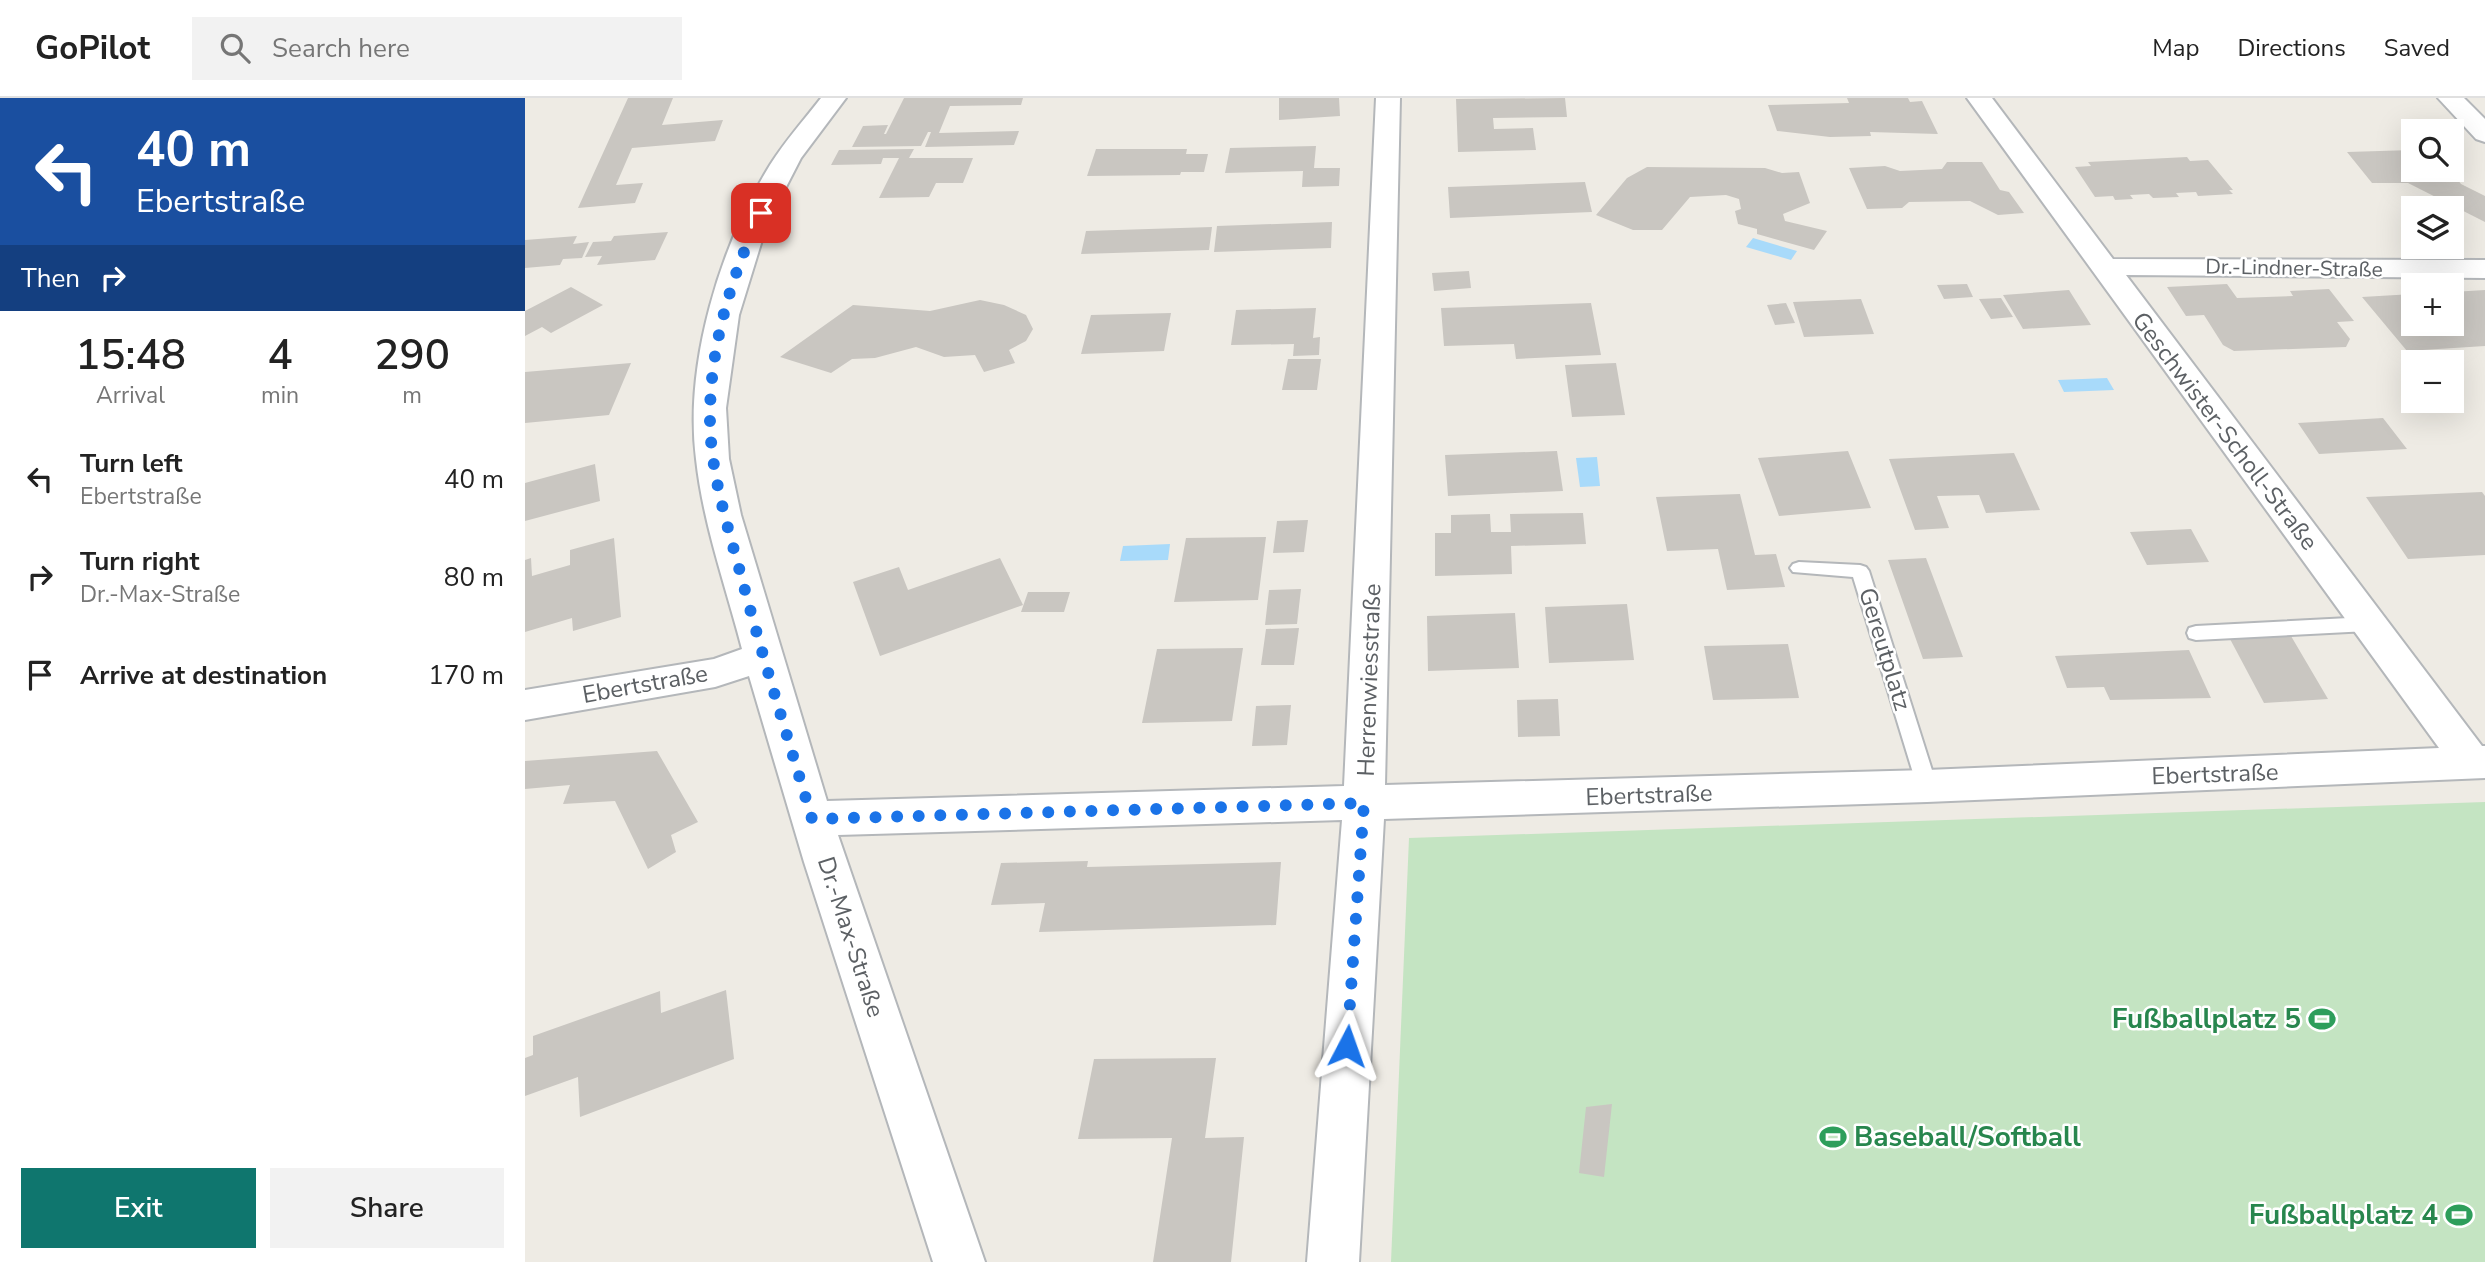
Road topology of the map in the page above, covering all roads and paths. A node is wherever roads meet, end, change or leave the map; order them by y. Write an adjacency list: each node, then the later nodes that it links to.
1 (834, 98): 11 (street, Dr.-Max-Straße)
2 (1388, 98): 15 (street, Herrenwiesstraße)
3 (1979, 98): 6 (street, Geschwister-Scholl-Straße)
4 (2450, 98): 5 (street)
5 (2485, 134)
6 (2104, 268): 7 (street, Dr.-Lindner-Straße); 9 (street, Geschwister-Scholl-Straße)
7 (2485, 269)
8 (1799, 568): 14 (lane, Gereutplatz)
9 (2368, 624): 10 (lane); 13 (street, Geschwister-Scholl-Straße)
10 (2196, 633)
11 (763, 657): 12 (street, Ebertstraße); 16 (street, Dr.-Max-Straße)
12 (525, 705)
13 (2478, 763): 14 (street, Ebertstraße)
14 (1927, 786): 15 (street, Ebertstraße)
15 (1364, 803): 16 (street, Ebertstraße); 18 (street, Herrenwiesstraße)
16 (812, 819): 17 (street, Dr.-Max-Straße)
17 (959, 1262)
18 (1333, 1262)

